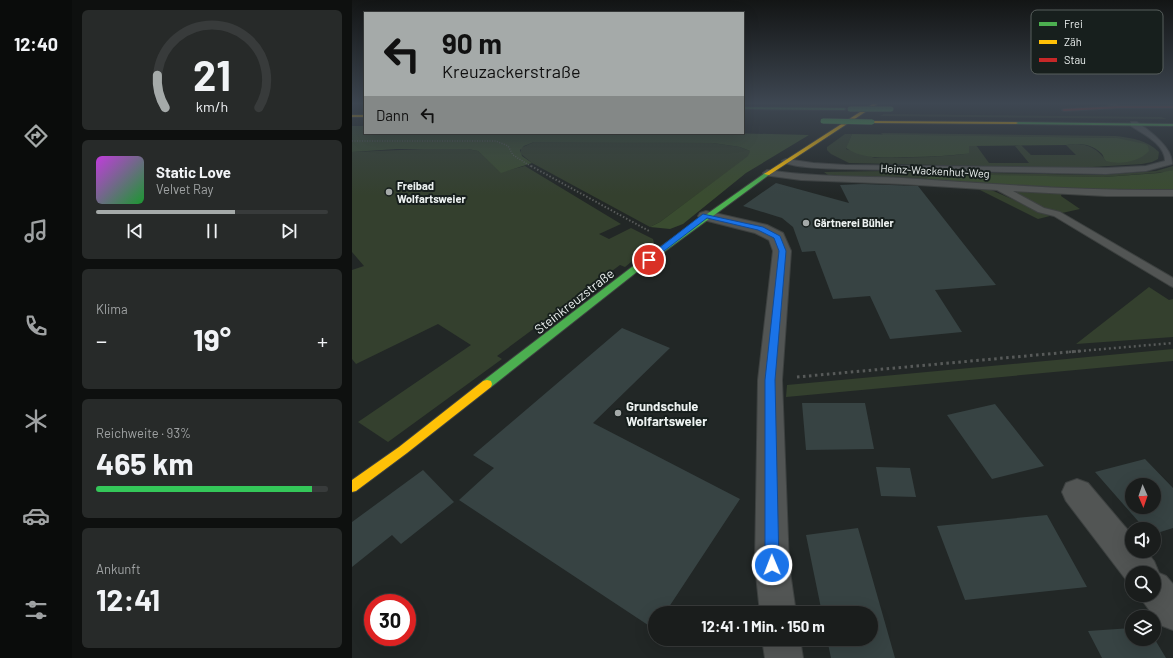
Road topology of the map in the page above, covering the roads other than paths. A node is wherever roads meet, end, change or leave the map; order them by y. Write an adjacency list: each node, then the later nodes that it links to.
1 (829, 134): 3 (main road, Steinkreuzstraße)
2 (1146, 134): 3 (lane)
3 (786, 161): 4 (main road, Steinkreuzstraße)
4 (767, 173): 5 (lane, Heinz-Wackenhut-Weg); 7 (main road, Steinkreuzstraße)
5 (998, 187): 6 (lane); 8 (lane, Heinz-Wackenhut-Weg)
6 (1173, 193)
7 (706, 216): 9 (main road, Steinkreuzstraße); 13 (street)
8 (1173, 283)
9 (352, 487)
10 (1077, 492): 11 (street)
11 (1136, 566)
12 (1161, 597): 14 (street)
13 (777, 606)
14 (1173, 612)
15 (782, 646): 16 (street)
16 (784, 658)

